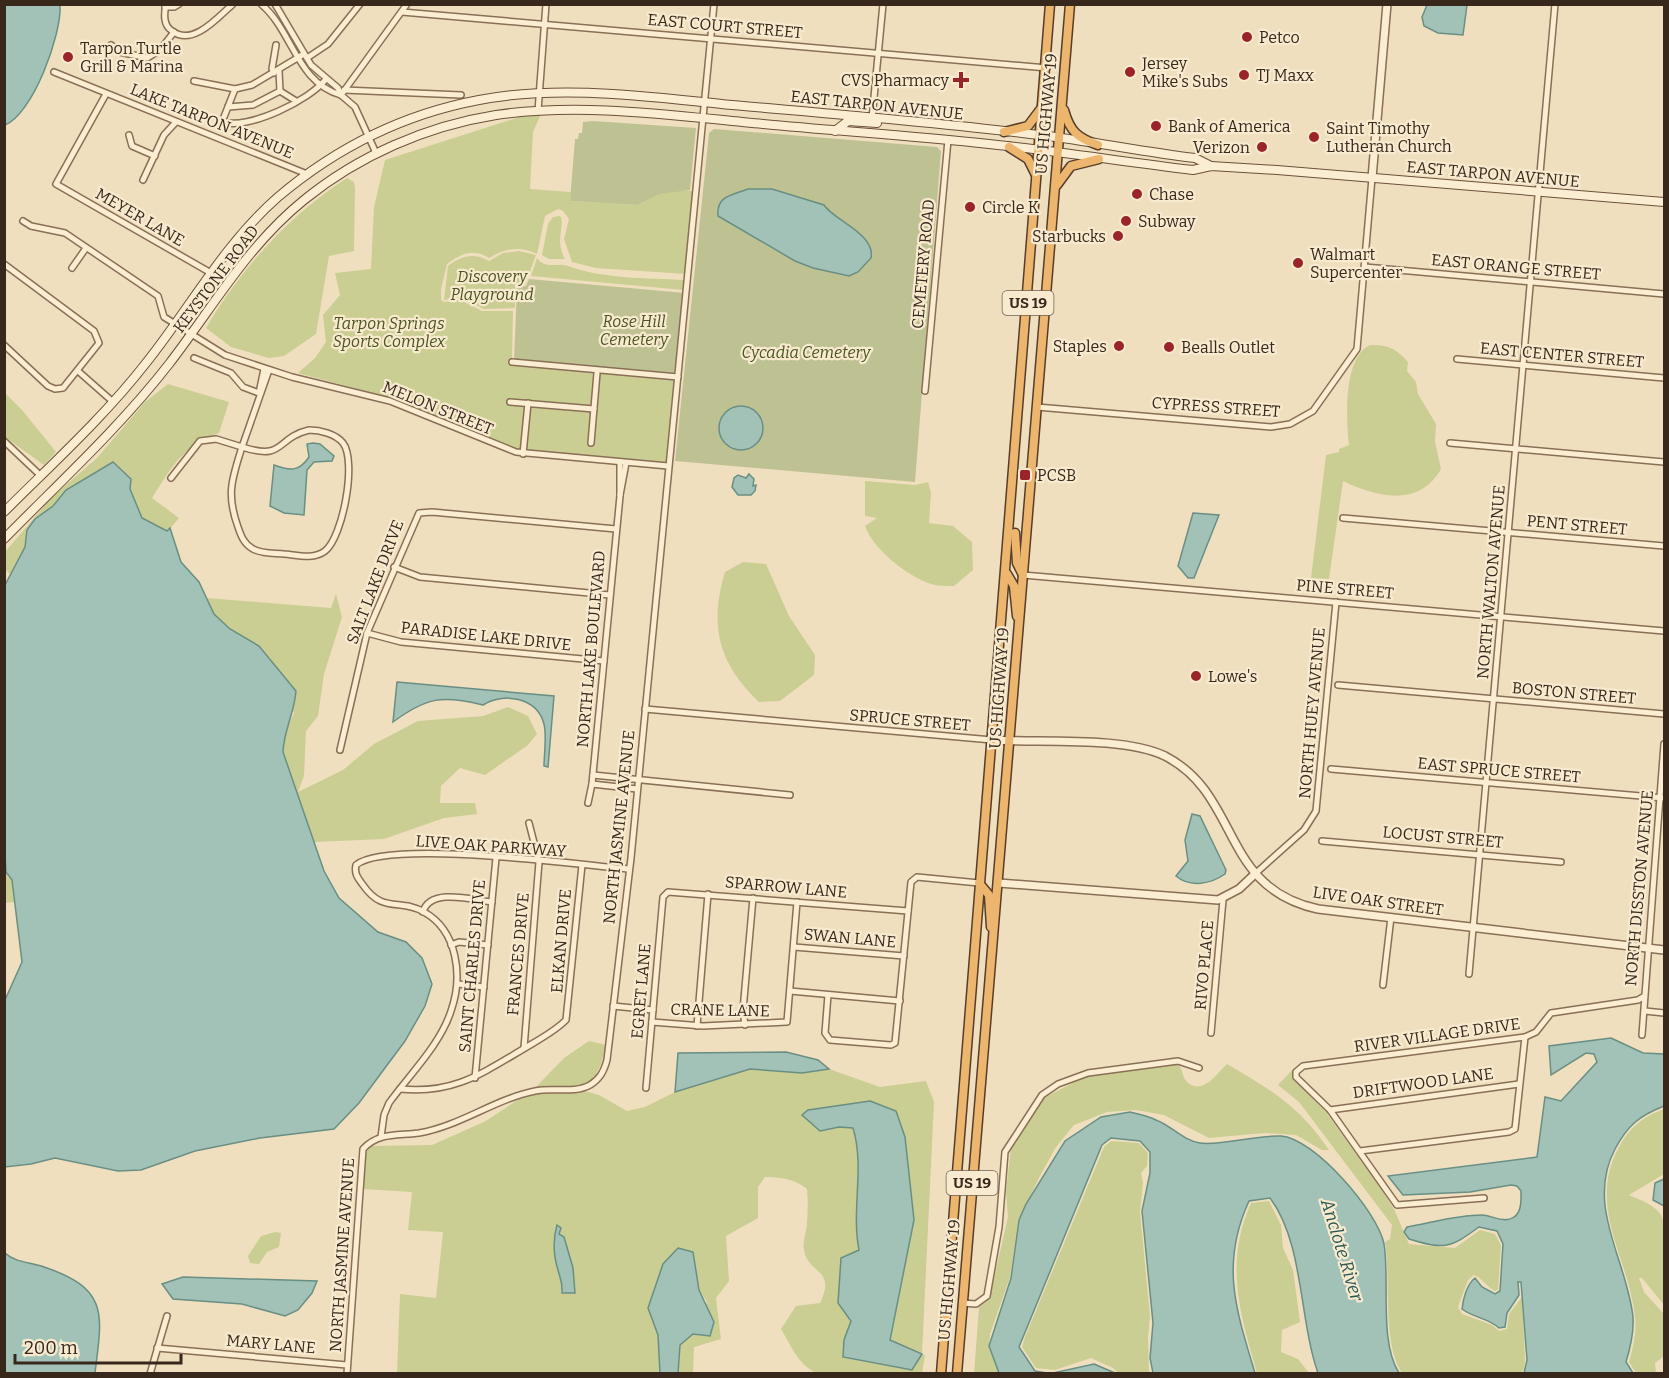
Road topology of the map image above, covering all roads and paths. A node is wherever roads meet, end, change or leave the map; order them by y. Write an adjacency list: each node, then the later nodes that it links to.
1 (179, 4): 13 (street)
2 (233, 4): 20 (street)
3 (261, 4): 15 (street)
4 (360, 4): 27 (street)
5 (407, 4): 16 (street)
6 (546, 4): 18 (street)
7 (714, 4): 22 (street, NORTH JASMINE AVENUE)
8 (883, 4): 26 (street)
9 (1050, 4): 29 (highway, US HIGHWAY 19 / US 19)
10 (1070, 4): 43 (highway, US HIGHWAY 19 / US 19)
11 (1387, 4): 67 (street)
12 (1555, 4): 71 (street, NORTH WALTON AVENUE)
13 (166, 5): 20 (street)
14 (275, 5): 15 (street); 17 (street)
15 (268, 10): 19 (street)
16 (402, 12): 18 (street, EAST COURT STREET); 37 (street)
17 (286, 22): 19 (street); 21 (street)
18 (544, 24): 22 (street, EAST COURT STREET); 38 (street)
19 (280, 27): 23 (street)
20 (174, 32): 24 (street)
21 (295, 37): 23 (street); 27 (street)
22 (711, 39): 26 (street, EAST COURT STREET); 42 (street, NORTH JASMINE AVENUE)
23 (289, 41): 28 (street)
24 (111, 45)
25 (276, 45): 31 (street)
26 (879, 53): 29 (street, EAST COURT STREET); 47 (street)
27 (306, 56): 28 (street); 32 (street)
28 (297, 58): 31 (street); 34 (street)
29 (1047, 68): 44 (highway, US HIGHWAY 19 / US 19)
30 (54, 72): 39 (street, LAKE TARPON AVENUE)
31 (276, 72): 35 (street); 36 (street)
32 (326, 79): 34 (street); 37 (street)
33 (194, 81): 35 (street)
34 (322, 85): 37 (street); 41 (street)
35 (234, 89): 45 (street)
36 (280, 90): 41 (street); 45 (street)
37 (343, 93): 40 (street); 55 (street)
38 (538, 93): 42 (main road, EAST TARPON AVENUE); 46 (street); 55 (main road, KEYSTONE ROAD)
39 (106, 94): 50 (street, LAKE TARPON AVENUE); 78 (street, MEYER LANE)
40 (461, 95)
41 (296, 101): 45 (street)
42 (705, 102): 47 (main road, EAST TARPON AVENUE); 48 (street, NORTH JASMINE AVENUE)
43 (1062, 105): 56 (highway, US HIGHWAY 19 / US 19); 58 (highway)
44 (1044, 106): 52 (highway); 54 (highway, US HIGHWAY 19 / US 19)
45 (228, 107)
46 (538, 111): 48 (main road, EAST TARPON AVENUE); 61 (main road, KEYSTONE ROAD)
47 (872, 117): 49 (main road, EAST TARPON AVENUE)
48 (704, 119): 51 (main road, EAST TARPON AVENUE); 91 (street, NORTH JASMINE AVENUE)
49 (888, 119): 51 (main road); 52 (main road, EAST TARPON AVENUE)
50 (176, 122): 63 (street); 66 (street, LAKE TARPON AVENUE)
51 (835, 131): 57 (main road, EAST TARPON AVENUE)
52 (1004, 132): 54 (main road, EAST TARPON AVENUE)
53 (129, 135): 63 (street)
54 (1041, 135): 56 (main road, EAST TARPON AVENUE); 60 (highway, US HIGHWAY 19 / US 19)
55 (370, 136): 61 (street); 66 (main road, KEYSTONE ROAD)
56 (1059, 138): 58 (main road, EAST TARPON AVENUE); 62 (highway, US HIGHWAY 19 / US 19)
57 (948, 140): 59 (main road, EAST TARPON AVENUE); 93 (street, CEMETERY ROAD)
58 (1098, 145): 65 (main road, EAST TARPON AVENUE)
59 (1009, 147): 60 (main road, EAST TARPON AVENUE); 69 (highway)
60 (1040, 151): 62 (main road, EAST TARPON AVENUE); 69 (highway, US HIGHWAY 19 / US 19)
61 (376, 153): 82 (main road, KEYSTONE ROAD)
62 (1058, 154): 64 (main road, EAST TARPON AVENUE); 70 (highway, US HIGHWAY 19 / US 19)
63 (155, 156): 68 (street)
64 (1099, 159): 65 (main road, EAST TARPON AVENUE); 70 (highway)
65 (1211, 166): 67 (main road, EAST TARPON AVENUE)
66 (307, 174): 78 (main road, KEYSTONE ROAD)
67 (1372, 178): 71 (main road, EAST TARPON AVENUE); 76 (street)
68 (143, 180)
69 (1038, 180): 111 (highway, US HIGHWAY 19 / US 19)
70 (1055, 188): 98 (highway, US HIGHWAY 19 / US 19)
71 (1539, 191): 72 (main road, EAST TARPON AVENUE); 79 (street, NORTH WALTON AVENUE)
72 (1665, 202)
73 (23, 221): 74 (street)
74 (86, 248): 77 (street); 81 (street)
75 (4, 264): 89 (street)
76 (1365, 267): 79 (street, EAST ORANGE STREET); 98 (street, CYPRESS STREET)
77 (72, 268)
78 (211, 273): 81 (main road, KEYSTONE ROAD)
79 (1531, 282): 80 (street, EAST ORANGE STREET); 87 (street, NORTH WALTON AVENUE)
80 (1665, 294)
81 (175, 324): 82 (street, MELON STREET); 95 (main road, KEYSTONE ROAD)
82 (191, 333): 88 (street, MELON STREET); 116 (main road, KEYSTONE ROAD)
83 (4, 345): 89 (street)
84 (194, 358): 94 (street)
85 (1457, 359): 87 (street, EAST CENTER STREET)
86 (512, 363): 91 (street)
87 (1523, 365): 92 (street, EAST CENTER STREET); 104 (street, NORTH WALTON AVENUE)
88 (267, 369): 94 (street); 105 (street, MELON STREET)
89 (78, 371): 95 (street)
90 (597, 373): 99 (street)
91 (678, 377): 108 (street, NORTH JASMINE AVENUE)
92 (1665, 378)
93 (925, 391)
94 (260, 393): 103 (street)
95 (112, 401): 109 (main road, KEYSTONE ROAD)
96 (510, 402): 97 (street)
97 (528, 404): 99 (street); 105 (street)
98 (1037, 407): 120 (highway, US HIGHWAY 19 / US 19)
99 (594, 409): 101 (street)
100 (4, 441): 109 (street)
101 (591, 443)
102 (1450, 443): 104 (street)
103 (242, 447): 103 (street); 110 (street)
104 (1517, 449): 107 (street); 115 (street, NORTH WALTON AVENUE)
105 (523, 454): 106 (street, MELON STREET)
106 (623, 462): 108 (street, MELON STREET); 114 (street, NORTH LAKE BOULEVARD)
107 (1665, 462)
108 (668, 466): 130 (street, NORTH JASMINE AVENUE)
109 (40, 476): 112 (main road, KEYSTONE ROAD)
110 (171, 478)
111 (1013, 500): 119 (highway, US HIGHWAY 19 / US 19); 120 (highway)
112 (4, 512)
113 (1343, 518): 115 (street, PENT STREET)
114 (616, 530): 118 (street, SALT LAKE DRIVE); 121 (street, NORTH LAKE BOULEVARD)
115 (1509, 532): 117 (street, PENT STREET); 123 (street, NORTH WALTON AVENUE)
116 (4, 539)
117 (1665, 546)
118 (394, 567): 121 (street); 126 (street, SALT LAKE DRIVE)
119 (1007, 574): 124 (highway); 132 (highway, US HIGHWAY 19 / US 19)
120 (1023, 575): 122 (street, PINE STREET); 124 (highway, US HIGHWAY 19 / US 19)
121 (610, 595): 127 (street, NORTH LAKE BOULEVARD)
122 (1336, 602): 123 (street, PINE STREET); 153 (street, NORTH HUEY AVENUE)
123 (1502, 616): 125 (street, PINE STREET); 129 (street, NORTH WALTON AVENUE)
124 (1019, 628): 133 (highway, US HIGHWAY 19 / US 19)
125 (1665, 631)
126 (367, 633): 127 (street, PARADISE LAKE DRIVE); 135 (street, SALT LAKE DRIVE)
127 (604, 661): 137 (street, NORTH LAKE BOULEVARD)
128 (1338, 686): 129 (street, BOSTON STREET)
129 (1495, 699): 131 (street, BOSTON STREET); 139 (street, NORTH WALTON AVENUE)
130 (645, 709): 132 (street, SPRUCE STREET); 138 (street, NORTH JASMINE AVENUE)
131 (1665, 714)
132 (992, 740): 133 (street, SPRUCE STREET); 154 (highway, US HIGHWAY 19 / US 19)
133 (1010, 741): 153 (street, SPRUCE STREET); 155 (highway, US HIGHWAY 19 / US 19)
134 (1665, 744): 143 (street, NORTH DISSTON AVENUE)
135 (340, 750)
136 (1331, 769): 139 (street, EAST SPRUCE STREET)
137 (593, 775): 138 (street); 140 (street, NORTH LAKE BOULEVARD)
138 (638, 781): 141 (street, NORTH JASMINE AVENUE); 142 (street)
139 (1487, 783): 143 (street, EAST SPRUCE STREET); 147 (street, NORTH WALTON AVENUE)
140 (592, 784): 141 (street); 144 (street, NORTH LAKE BOULEVARD)
141 (637, 789): 152 (street, NORTH JASMINE AVENUE)
142 (790, 795)
143 (1662, 798): 169 (street, NORTH DISSTON AVENUE)
144 (588, 803)
145 (529, 823): 149 (street, FRANCES DRIVE)
146 (1322, 841): 147 (street, LOCUST STREET)
147 (1481, 854): 150 (street, LOCUST STREET); 165 (street, NORTH WALTON AVENUE)
148 (496, 858): 149 (street, LIVE OAK PARKWAY); 160 (street, SAINT CHARLES DRIVE); 163 (street, LIVE OAK PARKWAY)
149 (539, 862): 151 (street, LIVE OAK PARKWAY); 191 (street, FRANCES DRIVE)
150 (1561, 862)
151 (582, 865): 152 (street, LIVE OAK PARKWAY); 191 (street, ELKAN DRIVE)
152 (629, 869): 181 (street, NORTH JASMINE AVENUE)
153 (1256, 873): 159 (street); 164 (street, LIVE OAK STREET)
154 (979, 883): 162 (street); 171 (highway); 207 (highway, US HIGHWAY 19 / US 19)
155 (999, 883): 159 (street); 171 (highway, US HIGHWAY 19 / US 19)
156 (708, 894): 157 (street, SPARROW LANE); 158 (street, SPARROW LANE); 187 (street)
157 (663, 897): 182 (street, EGRET LANE)
158 (753, 898): 161 (street, SPARROW LANE); 186 (street)
159 (1223, 900): 188 (street, RIVO PLACE)
160 (492, 902): 163 (street); 167 (street, SAINT CHARLES DRIVE)
161 (797, 902): 162 (street, SPARROW LANE); 168 (street)
162 (908, 911): 172 (street)
163 (423, 912): 166 (street)
164 (1391, 917): 165 (street, LIVE OAK STREET); 175 (street)
165 (1474, 927): 169 (street, LIVE OAK STREET); 173 (street, NORTH WALTON AVENUE)
166 (451, 945): 167 (street); 174 (street)
167 (488, 945): 176 (street, SAINT CHARLES DRIVE)
168 (794, 947): 172 (street, SWAN LANE); 177 (street)
169 (1649, 949): 170 (street, LIVE OAK STREET); 179 (street, NORTH DISSTON AVENUE)
170 (1665, 951)
171 (992, 955): 201 (highway, US HIGHWAY 19 / US 19)
172 (904, 956): 180 (street)
173 (1469, 974)
174 (458, 984): 176 (street); 196 (street)
175 (1383, 986)
176 (484, 987): 193 (street, SAINT CHARLES DRIVE)
177 (790, 991): 178 (street); 186 (street, CRANE LANE)
178 (828, 995): 180 (street); 180 (street)
179 (1643, 997): 183 (street, NORTH DISSTON AVENUE); 190 (street, RIVER VILLAGE DRIVE)
180 (900, 1001)
181 (613, 1006): 182 (street, CRANE LANE); 198 (street, NORTH JASMINE AVENUE)
182 (653, 1010): 185 (street, EGRET LANE)
183 (1645, 1011): 184 (street); 189 (street, NORTH DISSTON AVENUE)
184 (1665, 1013)
185 (652, 1022): 187 (street, CRANE LANE); 195 (street, EGRET LANE)
186 (745, 1025): 187 (street, CRANE LANE)
187 (697, 1026)
188 (1211, 1033)
189 (1642, 1035)
190 (1525, 1037): 194 (street); 197 (street, RIVER VILLAGE DRIVE)
191 (524, 1048): 193 (street)
192 (1199, 1068): 201 (street)
193 (475, 1078): 196 (street)
194 (1519, 1084): 197 (street, DRIFTWOOD LANE); 199 (street)
195 (646, 1088)
196 (400, 1089): 198 (street)
197 (1330, 1110): 199 (street)
198 (381, 1137): 204 (street, NORTH JASMINE AVENUE)
199 (1360, 1151): 200 (street)
200 (1484, 1198)
201 (962, 1303): 208 (highway, US HIGHWAY 19 / US 19)
202 (167, 1316): 203 (street)
203 (157, 1348): 204 (street, MARY LANE); 205 (street)
204 (347, 1365): 206 (street, NORTH JASMINE AVENUE)
205 (150, 1374)
206 (347, 1374)
207 (941, 1374)
208 (957, 1374)

